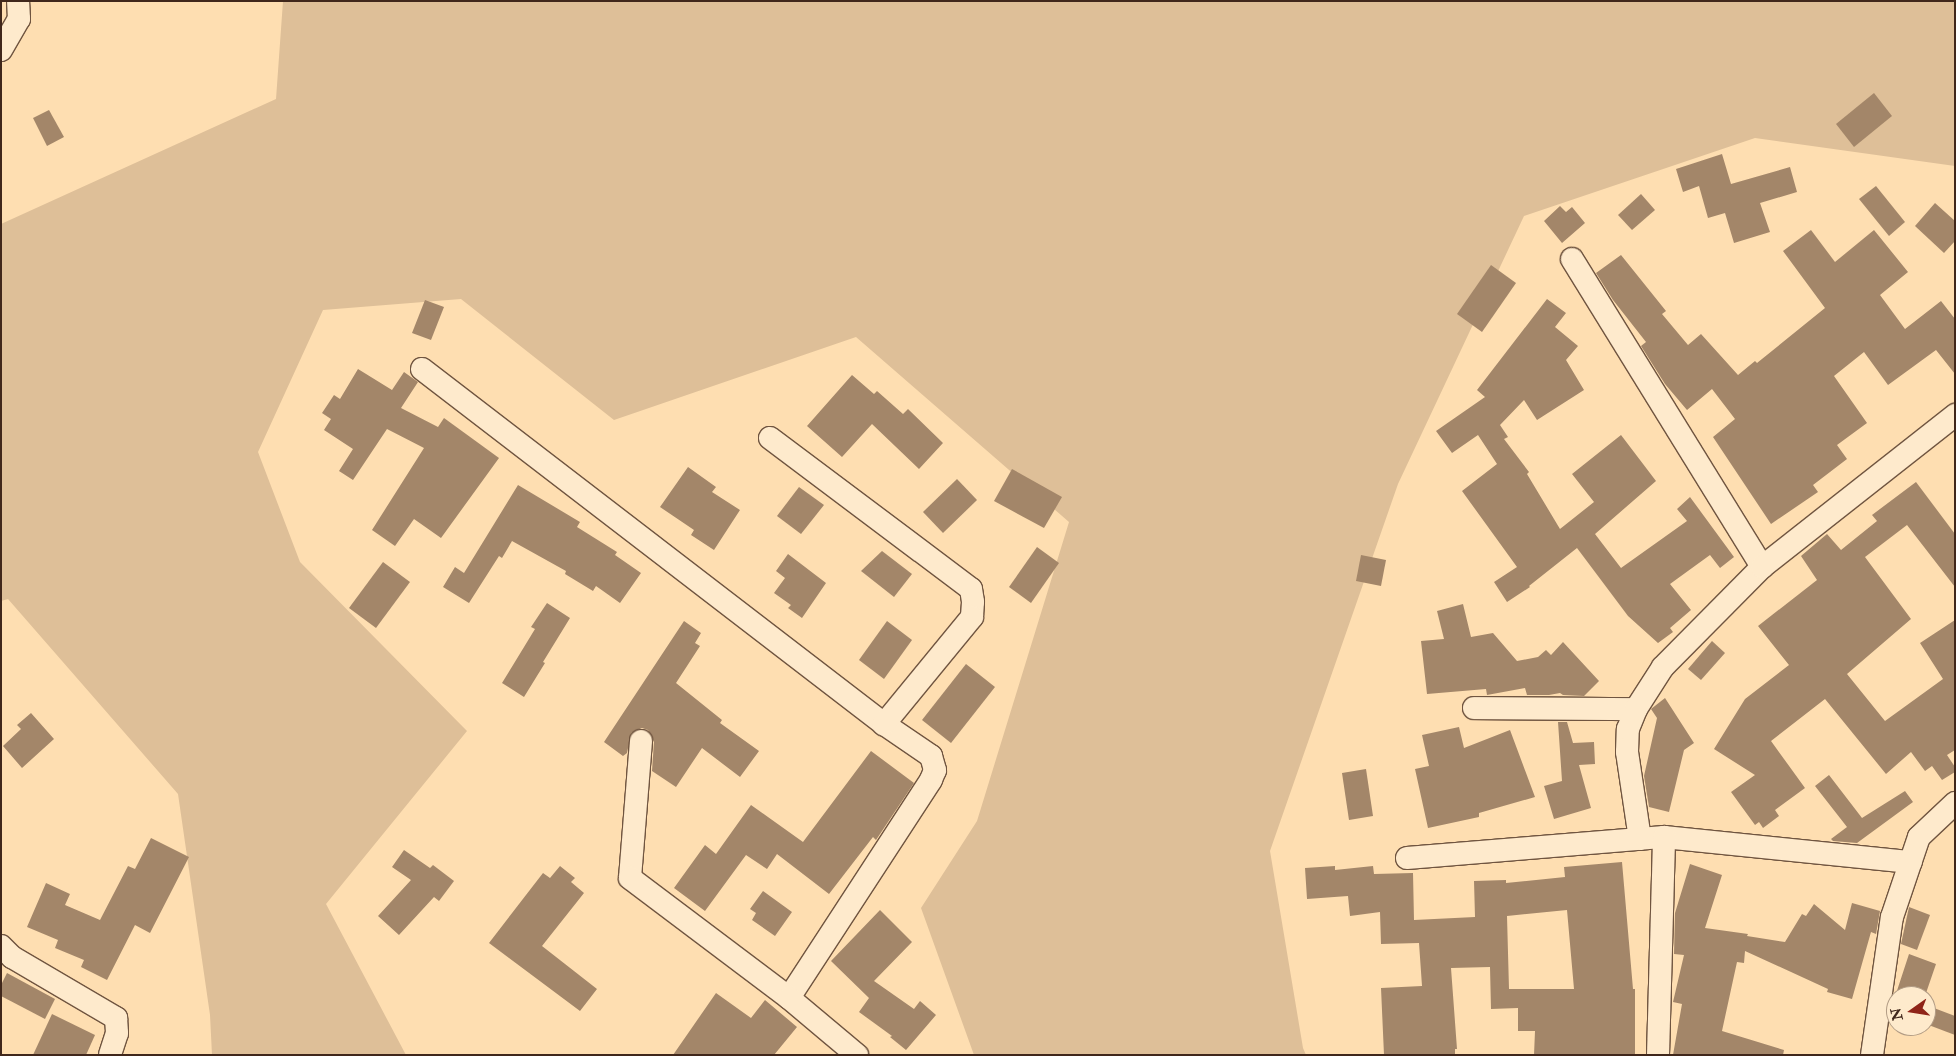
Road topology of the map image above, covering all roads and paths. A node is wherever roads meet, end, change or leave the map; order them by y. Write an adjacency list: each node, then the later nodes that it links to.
1 (18, 1): 2 (street)
2 (1, 50)
3 (1572, 260): 7 (street)
4 (422, 369): 10 (street)
5 (1955, 415): 7 (street)
6 (770, 438): 10 (street)
7 (1762, 567): 9 (street)
8 (1474, 708): 9 (street)
9 (1636, 709): 14 (street)
10 (884, 724): 18 (street)
11 (641, 741): 18 (street)
12 (1955, 803): 16 (street)
13 (1664, 837): 14 (street); 16 (street); 21 (street)
14 (1640, 839): 15 (street)
15 (1407, 858)
16 (1910, 862): 22 (street)
17 (1, 946): 19 (street)
18 (789, 998): 20 (street)
19 (110, 1055)
20 (857, 1055)
21 (1658, 1055)
22 (1872, 1055)

